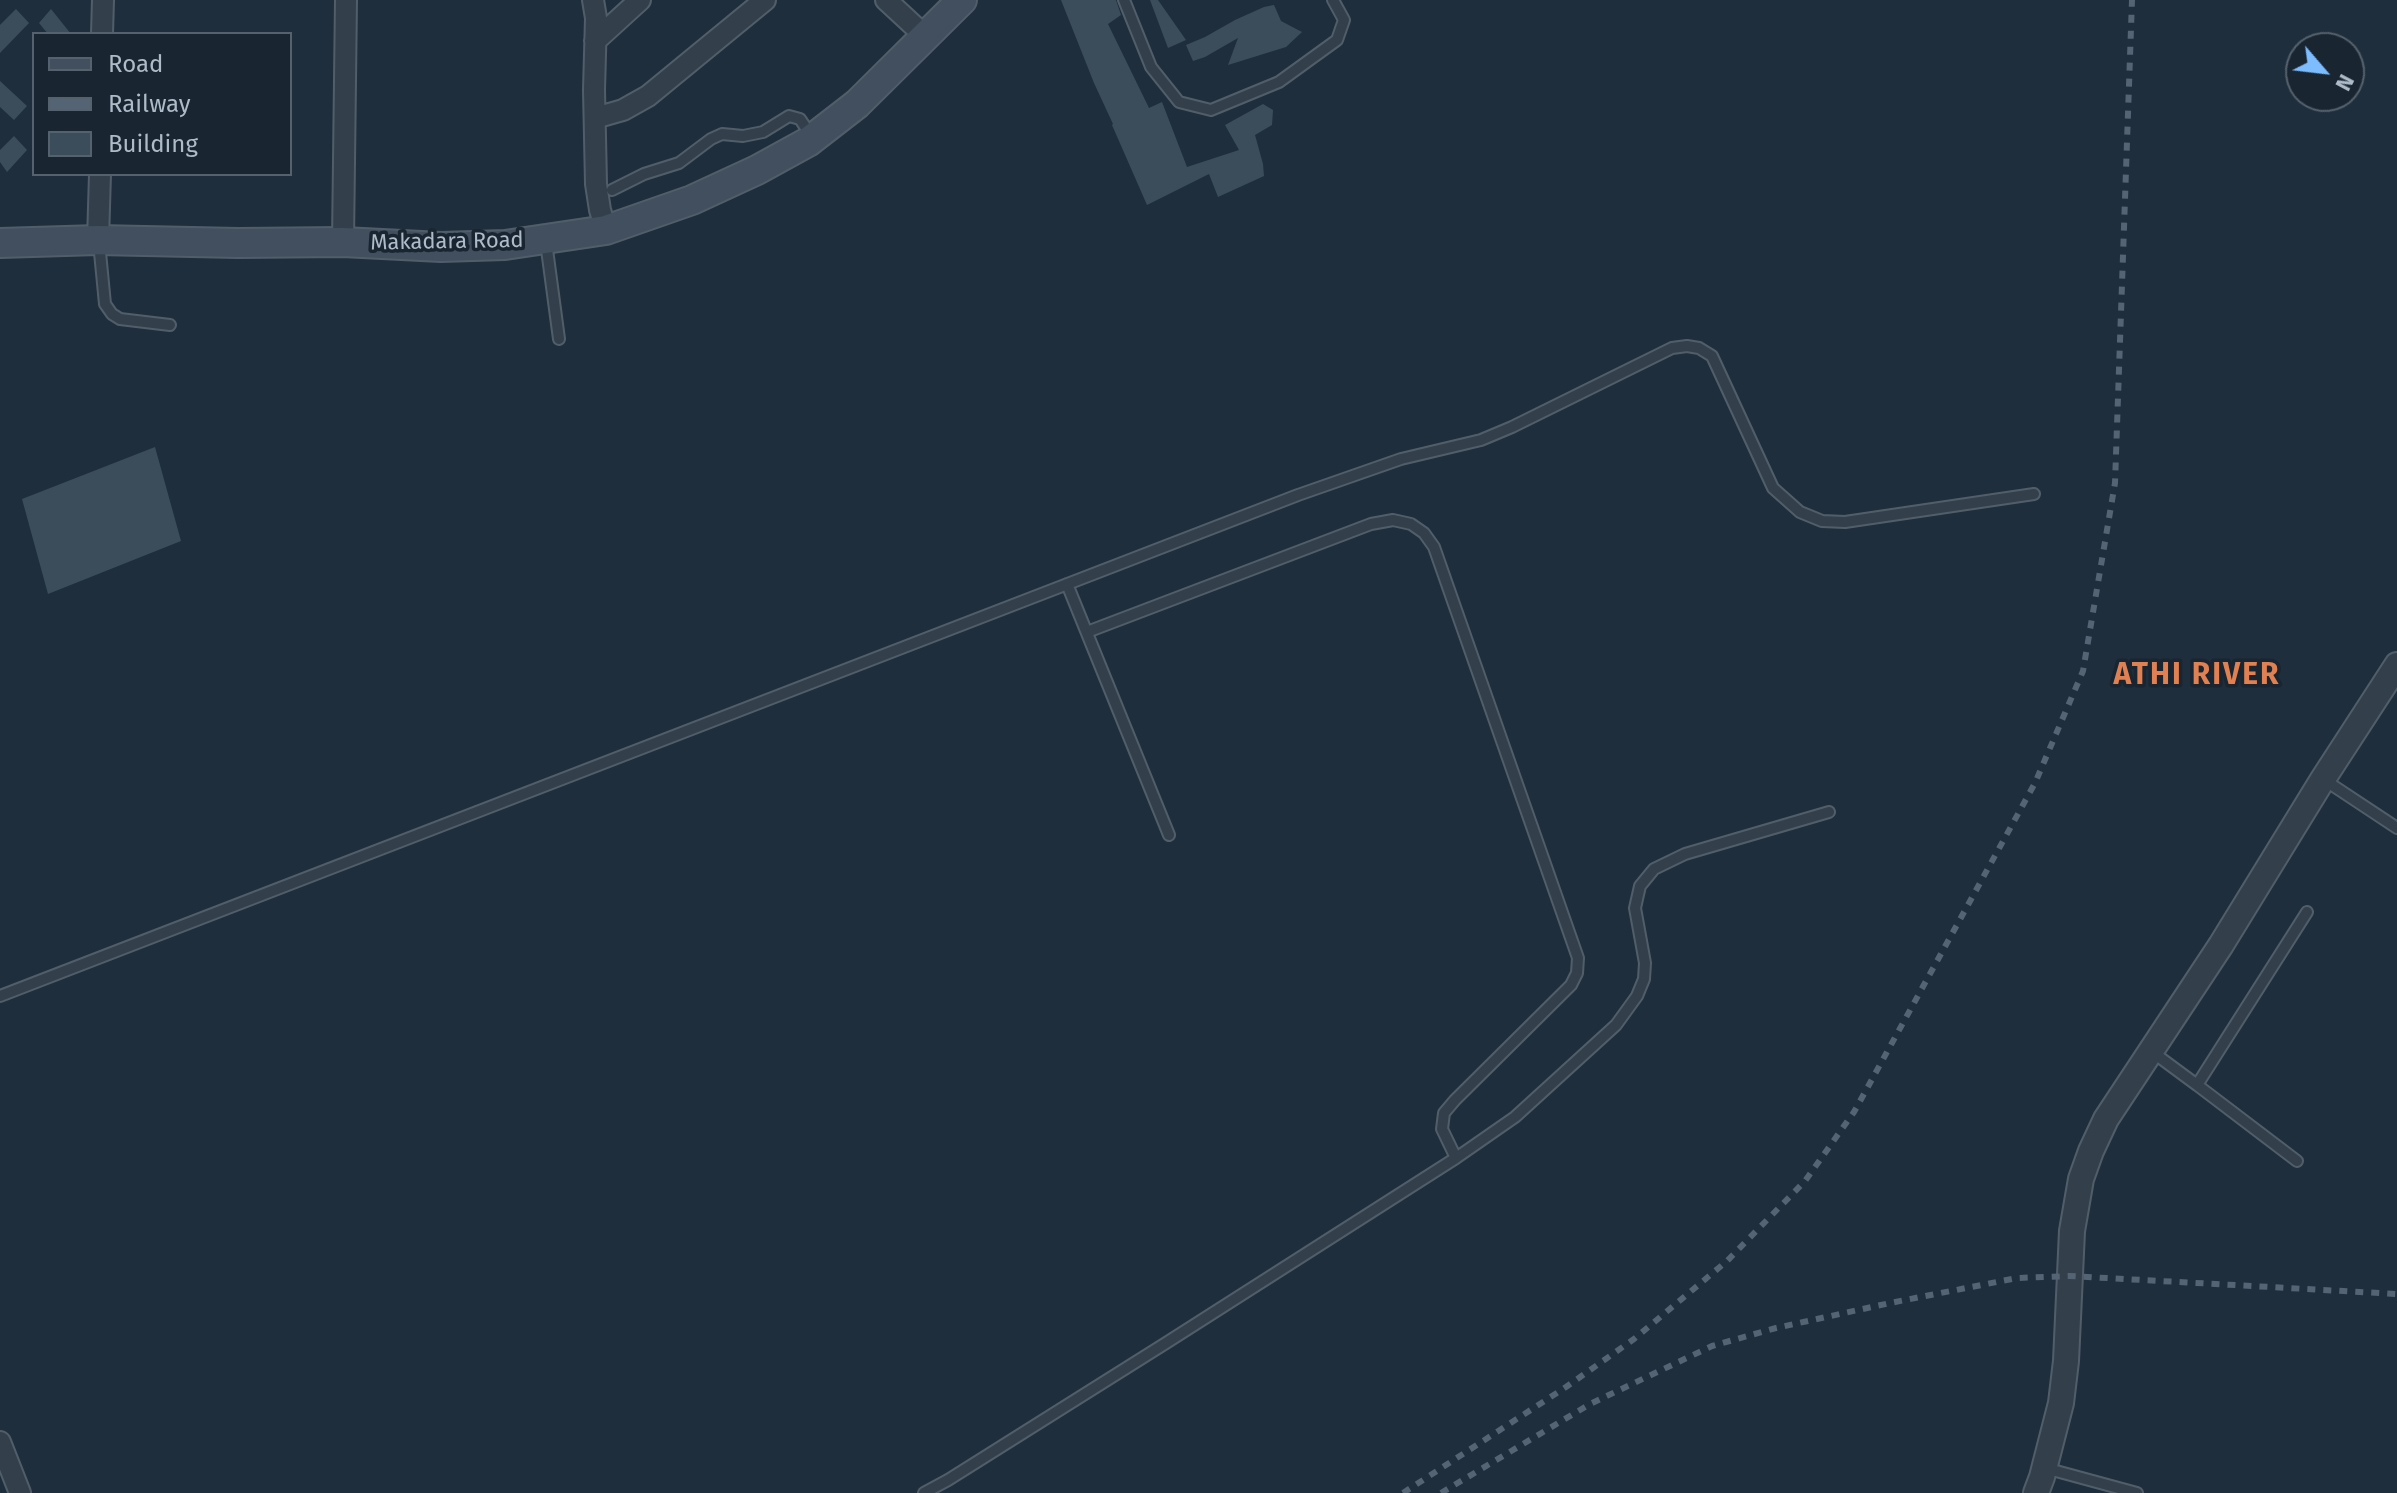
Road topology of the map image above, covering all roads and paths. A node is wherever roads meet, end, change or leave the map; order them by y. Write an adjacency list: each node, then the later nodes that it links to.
1 (103, 0): 10 (street)
2 (346, 0): 20 (street)
3 (593, 0): 12 (street)
4 (640, 0): 12 (street)
5 (765, 0): 13 (street)
6 (886, 0): 11 (street)
7 (962, 0): 11 (main road, Makadara Road)
8 (1124, 0): 9 (lane)
9 (1333, 0)
10 (102, 32)
11 (926, 37): 14 (main road, Makadara Road)
12 (595, 41): 13 (street)
13 (595, 118): 17 (street)
14 (814, 138): 16 (lane); 17 (main road, Makadara Road)
15 (100, 176): 18 (street)
16 (612, 190)
17 (606, 230): 19 (main road, Makadara Road)
18 (98, 240): 20 (main road, Makadara Road); 21 (main road, Makadara Road); 22 (lane)
19 (545, 240): 20 (main road, Makadara Road); 23 (lane)
20 (343, 242)
21 (0, 243)
22 (170, 325)
23 (559, 339)
24 (2034, 494): 25 (lane)
25 (1067, 584): 26 (lane); 33 (lane)
26 (1087, 632): 31 (lane); 36 (lane)
27 (2397, 665): 28 (street)
28 (2323, 779): 30 (lane); 34 (street)
29 (1829, 812): 36 (lane)
30 (2397, 828)
31 (1169, 835)
32 (2307, 912): 35 (lane)
33 (0, 996)
34 (2151, 1051): 35 (lane); 39 (street)
35 (2197, 1085): 37 (lane)
36 (1456, 1158): 41 (lane)
37 (2297, 1161)
38 (0, 1442): 40 (street)
39 (2045, 1468): 42 (street); 43 (lane)
40 (20, 1493)
41 (924, 1493)
42 (2036, 1493)
43 (2137, 1493)

